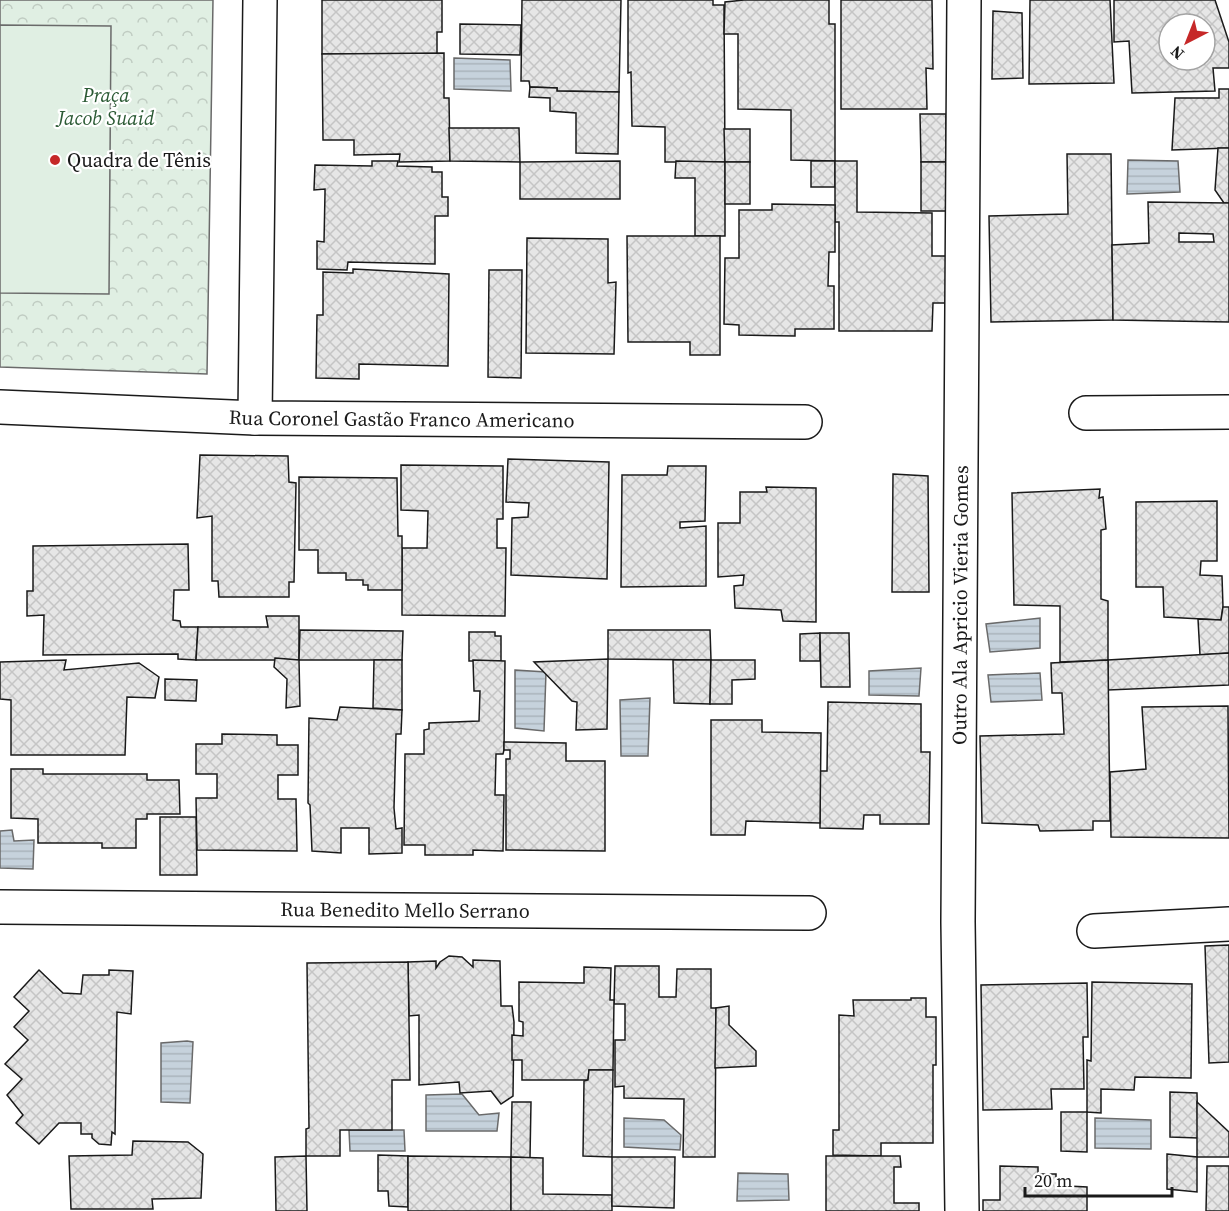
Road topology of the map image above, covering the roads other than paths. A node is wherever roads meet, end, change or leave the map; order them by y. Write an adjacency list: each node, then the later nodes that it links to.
1 (260, 0): 6 (street)
2 (964, 0): 12 (street, Outro Ala Apricio Vieria Gomes)
3 (0, 407): 6 (street, Rua Coronel Gastão Franco Americano)
4 (1229, 412): 5 (street)
5 (1086, 413)
6 (255, 418): 7 (street, Rua Coronel Gastão Franco Americano)
7 (805, 422)
8 (0, 907): 9 (street, Rua Benedito Mello Serrano)
9 (809, 913)
10 (1229, 924): 11 (street)
11 (1094, 931)
12 (962, 1211)

